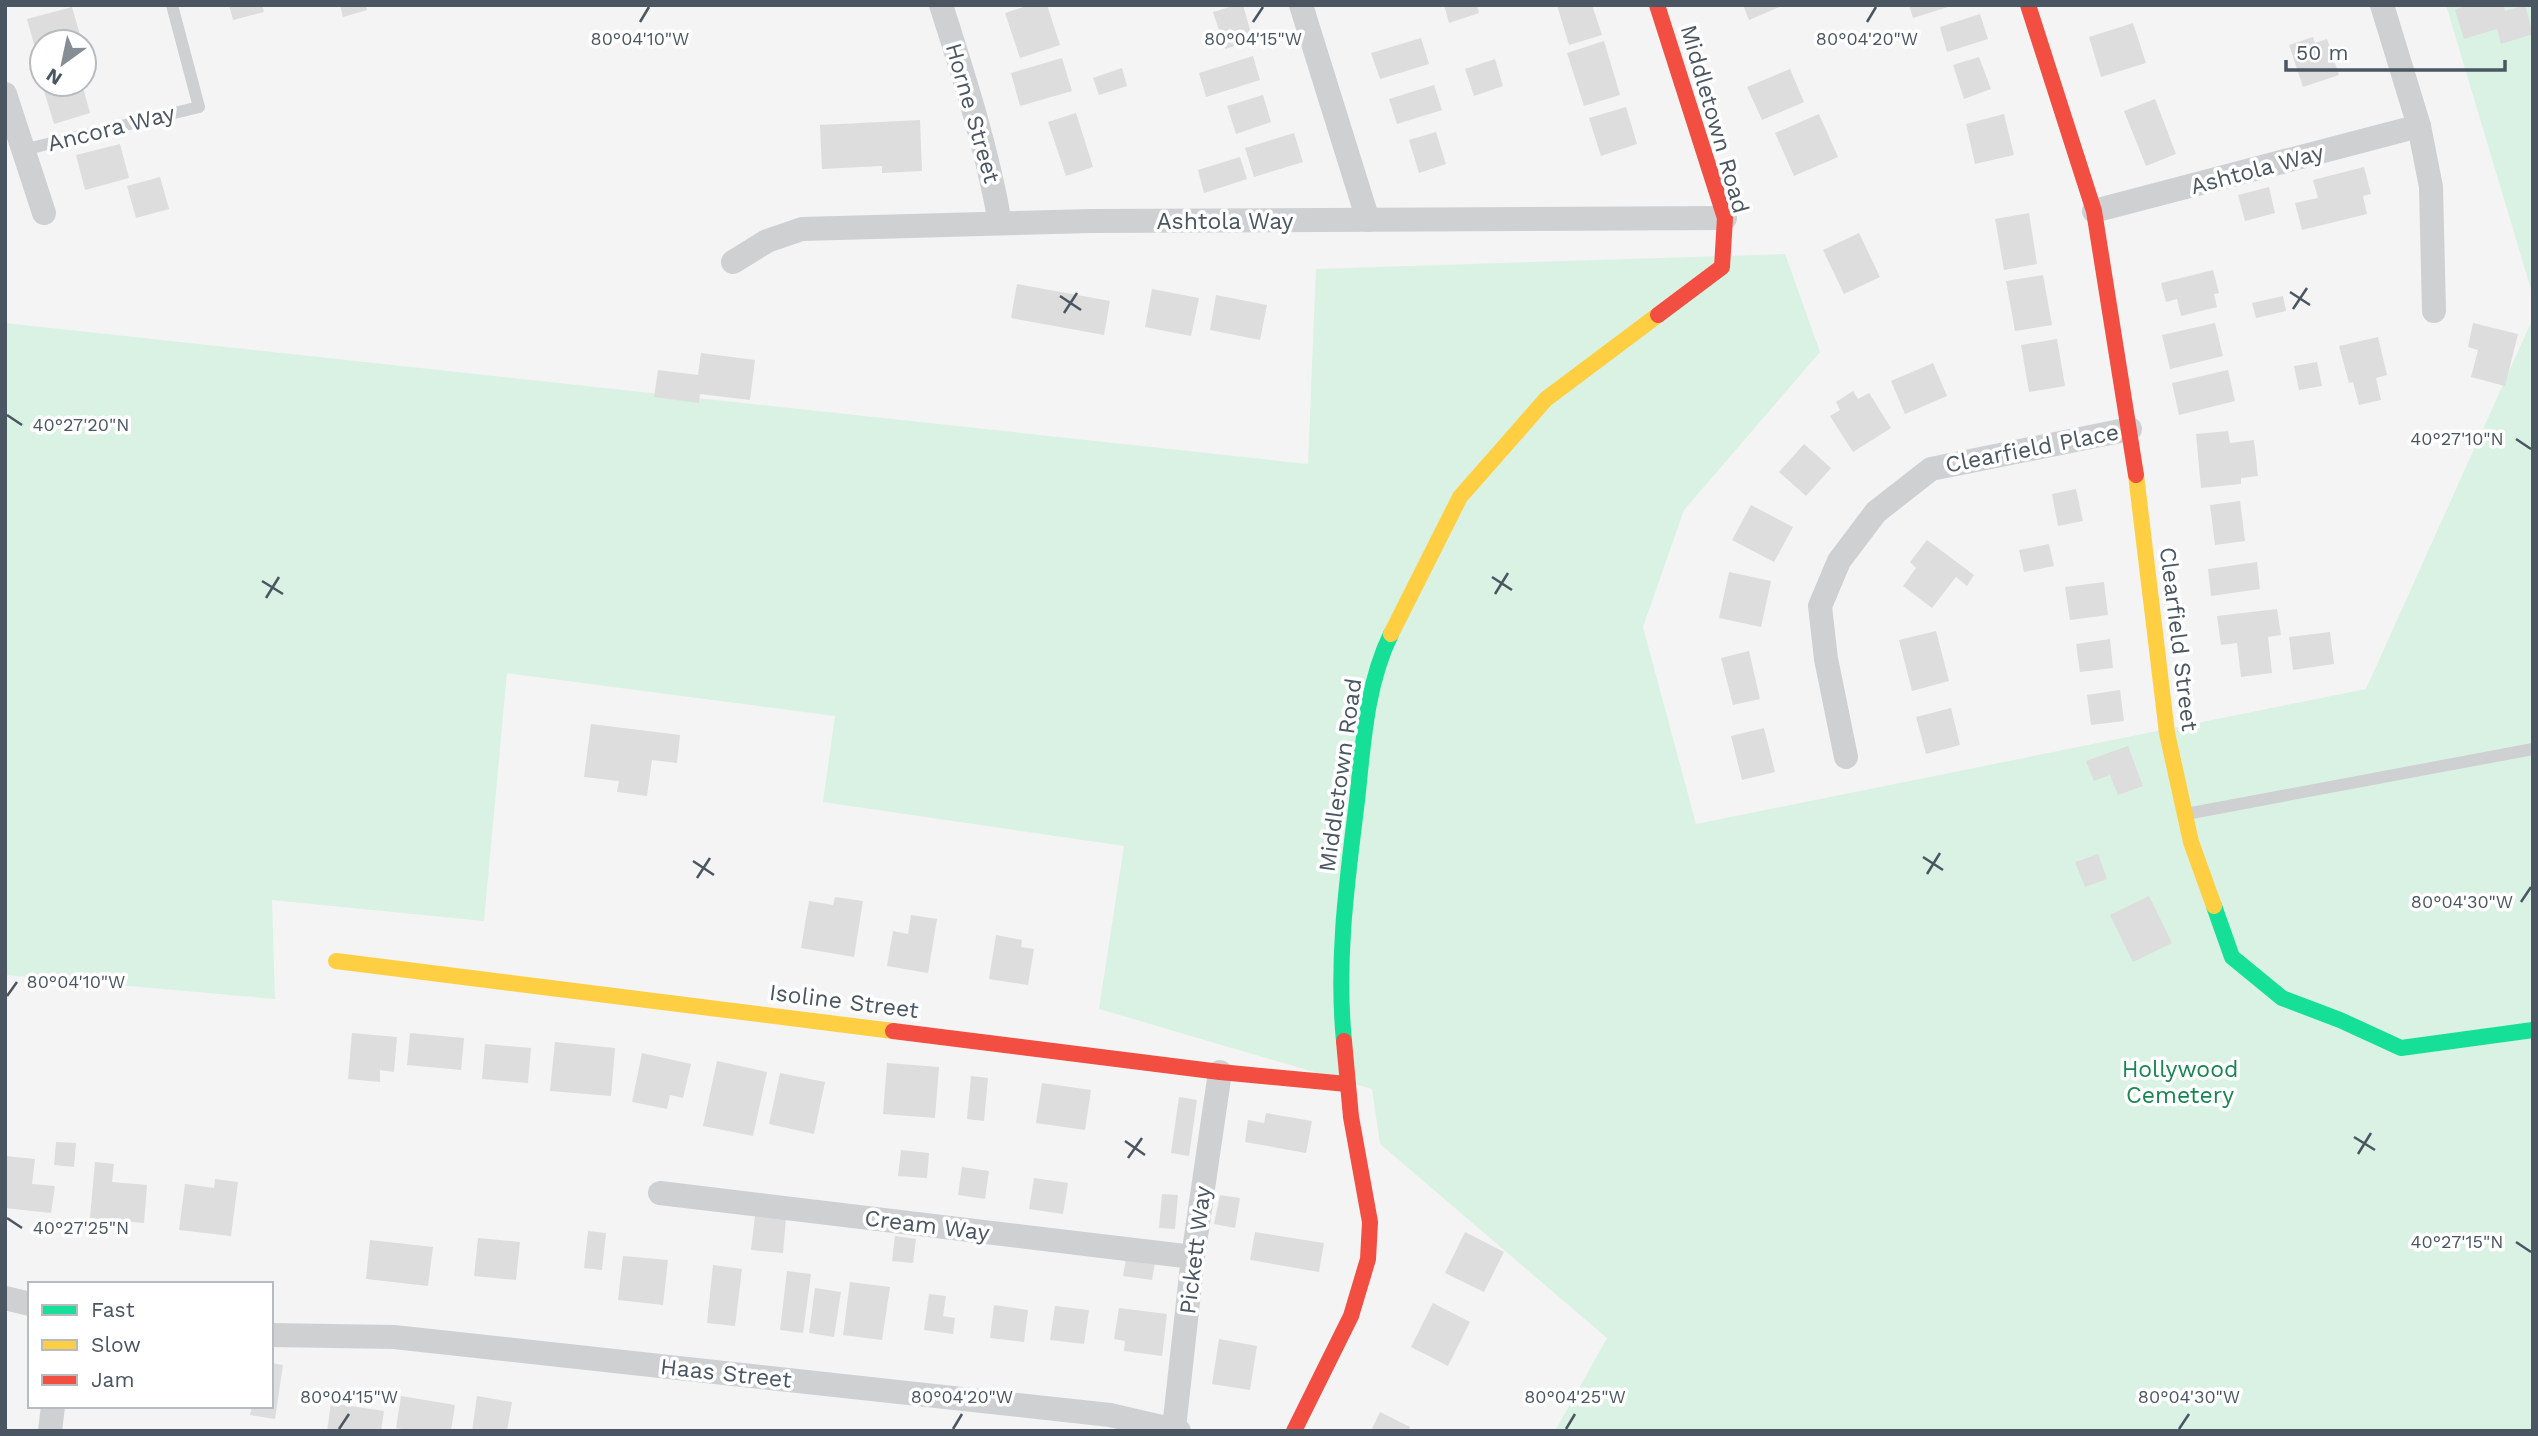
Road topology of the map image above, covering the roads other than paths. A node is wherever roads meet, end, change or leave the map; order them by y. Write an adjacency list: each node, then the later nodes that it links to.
1 (172, 5): 9 (lane, Ancora Way)
2 (941, 5): 14 (street, Horne Street)
3 (1301, 5): 13 (street)
4 (1657, 5): 12 (street, Middletown Road)
5 (2028, 5): 10 (street, Clearfield Street)
6 (2382, 5): 8 (street)
7 (5, 94): 9 (street)
8 (2419, 126): 10 (street, Ashtola Way); 16 (street)
9 (23, 150): 11 (street)
10 (2094, 211): 17 (street, Clearfield Street)
11 (44, 214)
12 (1725, 218): 13 (street, Ashtola Way); 24 (street, Middletown Road)
13 (1368, 220): 14 (street, Ashtola Way)
14 (1000, 223): 15 (street, Ashtola Way)
15 (733, 262)
16 (2434, 311)
17 (2130, 429): 19 (street, Clearfield Place); 20 (street, Clearfield Street)
18 (2533, 749): 20 (lane)
19 (1846, 757)
20 (2185, 815): 22 (street, Clearfield Street)
21 (336, 961): 23 (street, Isoline Street)
22 (2533, 1030)
23 (1220, 1072): 24 (street, Isoline Street); 26 (street, Pickett Way)
24 (1347, 1084): 34 (street, Middletown Road)
25 (660, 1193): 26 (street, Cream Way)
26 (1193, 1257): 32 (street, Pickett Way)
27 (5, 1298): 28 (street)
28 (28, 1304)
29 (273, 1335): 31 (street, Haas Street)
30 (53, 1408): 33 (street)
31 (1109, 1423): 32 (street, Haas Street)
32 (1176, 1430)
33 (50, 1431)
34 (1294, 1431)

